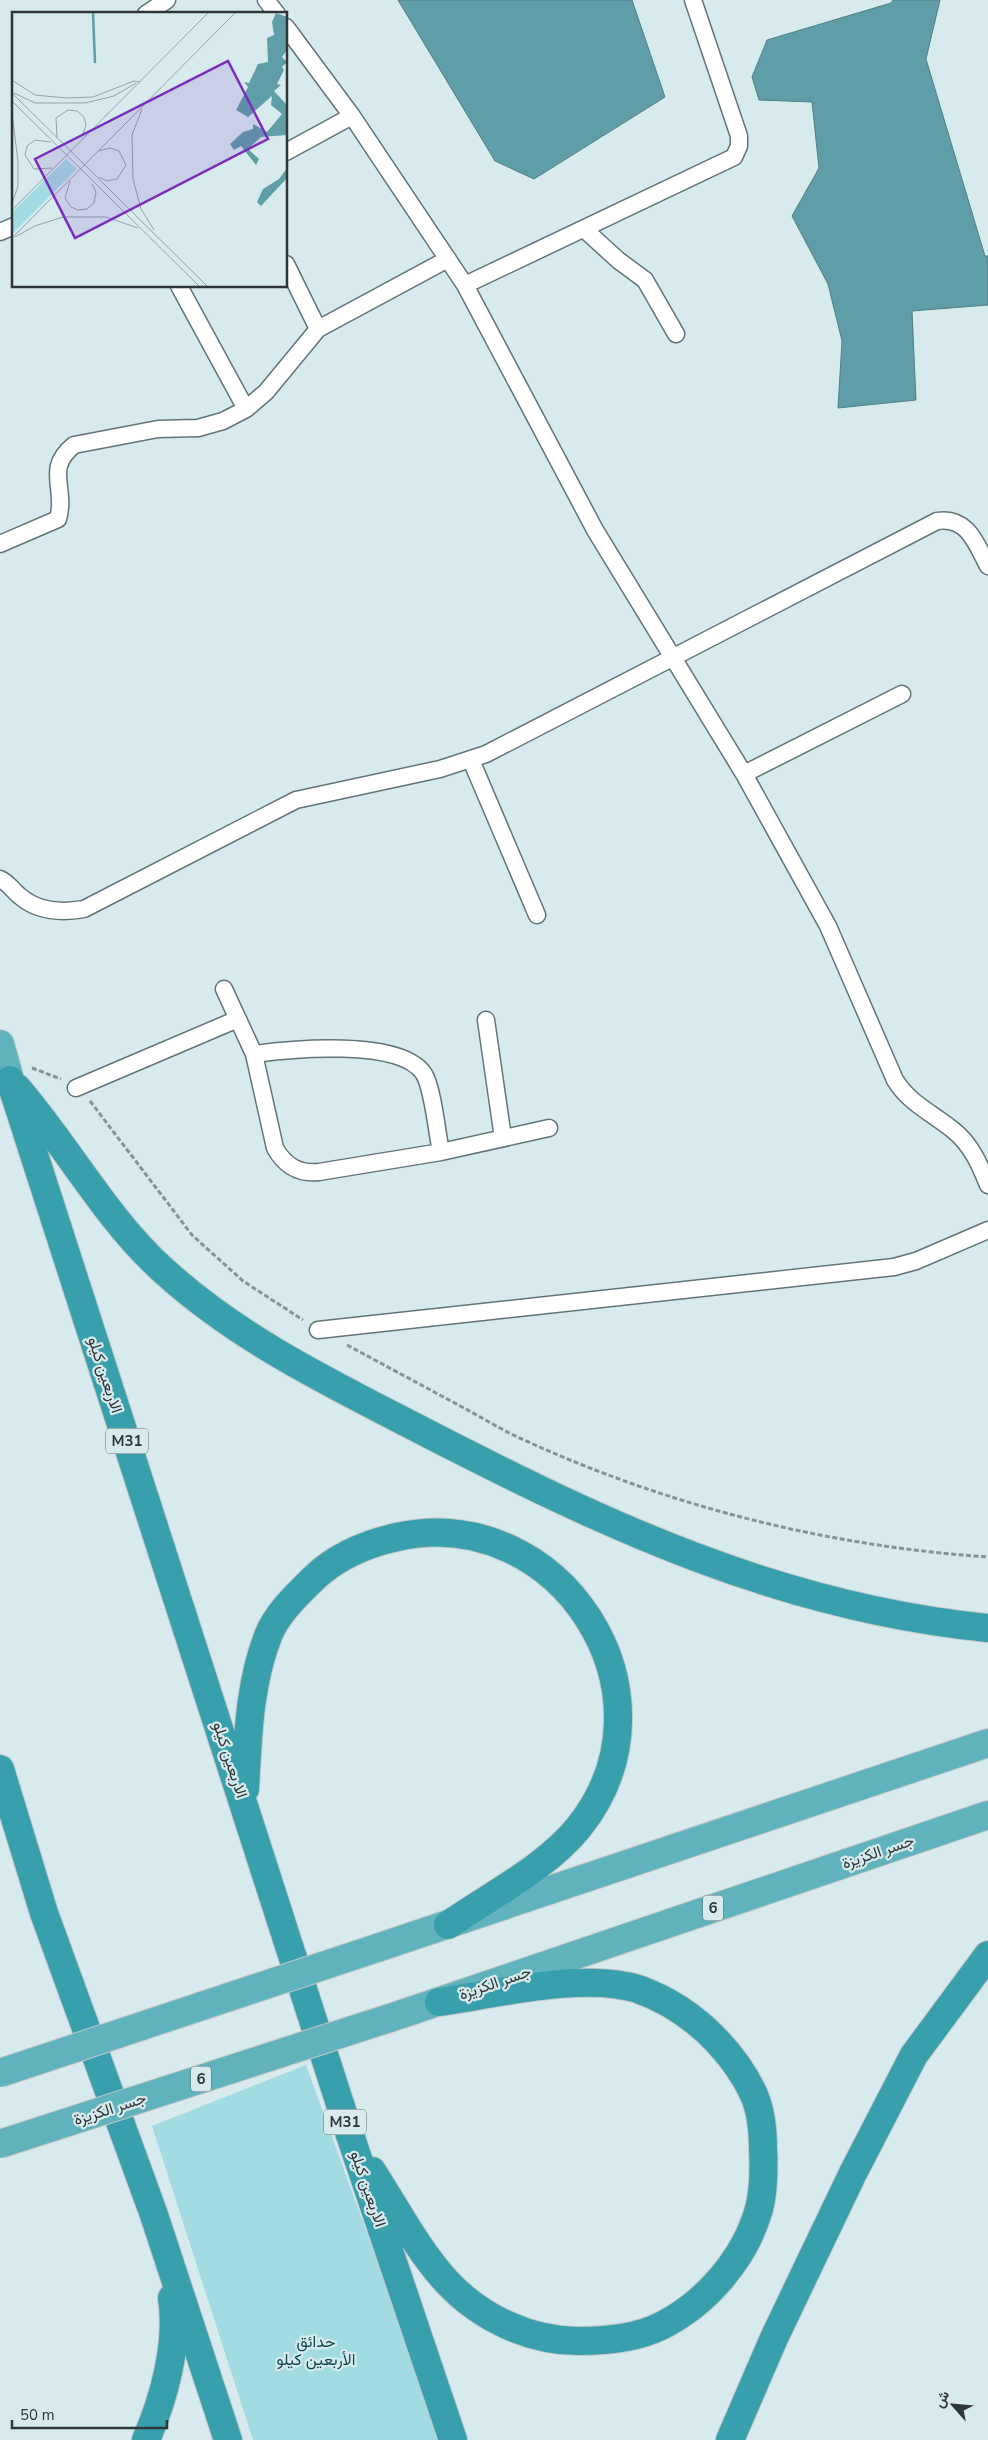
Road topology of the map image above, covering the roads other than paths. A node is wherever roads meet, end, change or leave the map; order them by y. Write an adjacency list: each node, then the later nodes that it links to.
1 (167, 0): 4 (street)
2 (266, 0): 5 (street)
3 (693, 0): 10 (street)
4 (149, 12)
5 (275, 12)
6 (288, 30): 7 (street)
7 (352, 116): 8 (street); 12 (street)
8 (288, 151)
9 (12, 227): 11 (street)
10 (584, 229): 14 (street); 17 (street)
11 (0, 232)
12 (448, 260): 14 (street); 16 (street)
13 (288, 268): 16 (street)
14 (465, 285): 21 (street)
15 (180, 288): 18 (street)
16 (318, 329): 18 (street)
17 (676, 334)
18 (246, 409): 19 (street)
19 (0, 544)
20 (988, 566): 21 (street)
21 (672, 656): 23 (street); 24 (street)
22 (902, 694): 24 (street)
23 (471, 760): 25 (street); 26 (street)
24 (744, 774): 36 (street)
25 (0, 879)
26 (537, 915)
27 (224, 989): 28 (street)
28 (238, 1019): 30 (street); 32 (street)
29 (486, 1020): 34 (street)
30 (254, 1054): 35 (street); 35 (street)
31 (5, 1063): 39 (highway); 42 (highway, الاربعين كيلو / M31)
32 (76, 1088)
33 (548, 1128): 34 (street)
34 (503, 1138): 35 (street)
35 (441, 1152)
36 (988, 1185)
37 (988, 1230): 38 (street)
38 (318, 1330)
39 (988, 1628)
40 (988, 1743): 46 (highway)
41 (0, 1769): 45 (highway)
42 (244, 1803): 46 (highway); 50 (highway, الاربعين كيلو / M31)
43 (988, 1815): 48 (highway, جسر الكزيزة / 6)
44 (0, 1831): 45 (highway)
45 (44, 1912): 52 (highway)
46 (448, 1925): 49 (highway, bridge)
47 (988, 1955): 56 (highway)
48 (439, 2002): 50 (highway); 51 (highway, جسر الكزيزة / 6, bridge)
49 (0, 2072)
50 (350, 2135): 55 (highway, الاربعين كيلو / M31)
51 (0, 2144)
52 (154, 2216): 53 (highway); 54 (highway)
53 (146, 2440)
54 (228, 2440)
55 (453, 2440)
56 (730, 2440)

